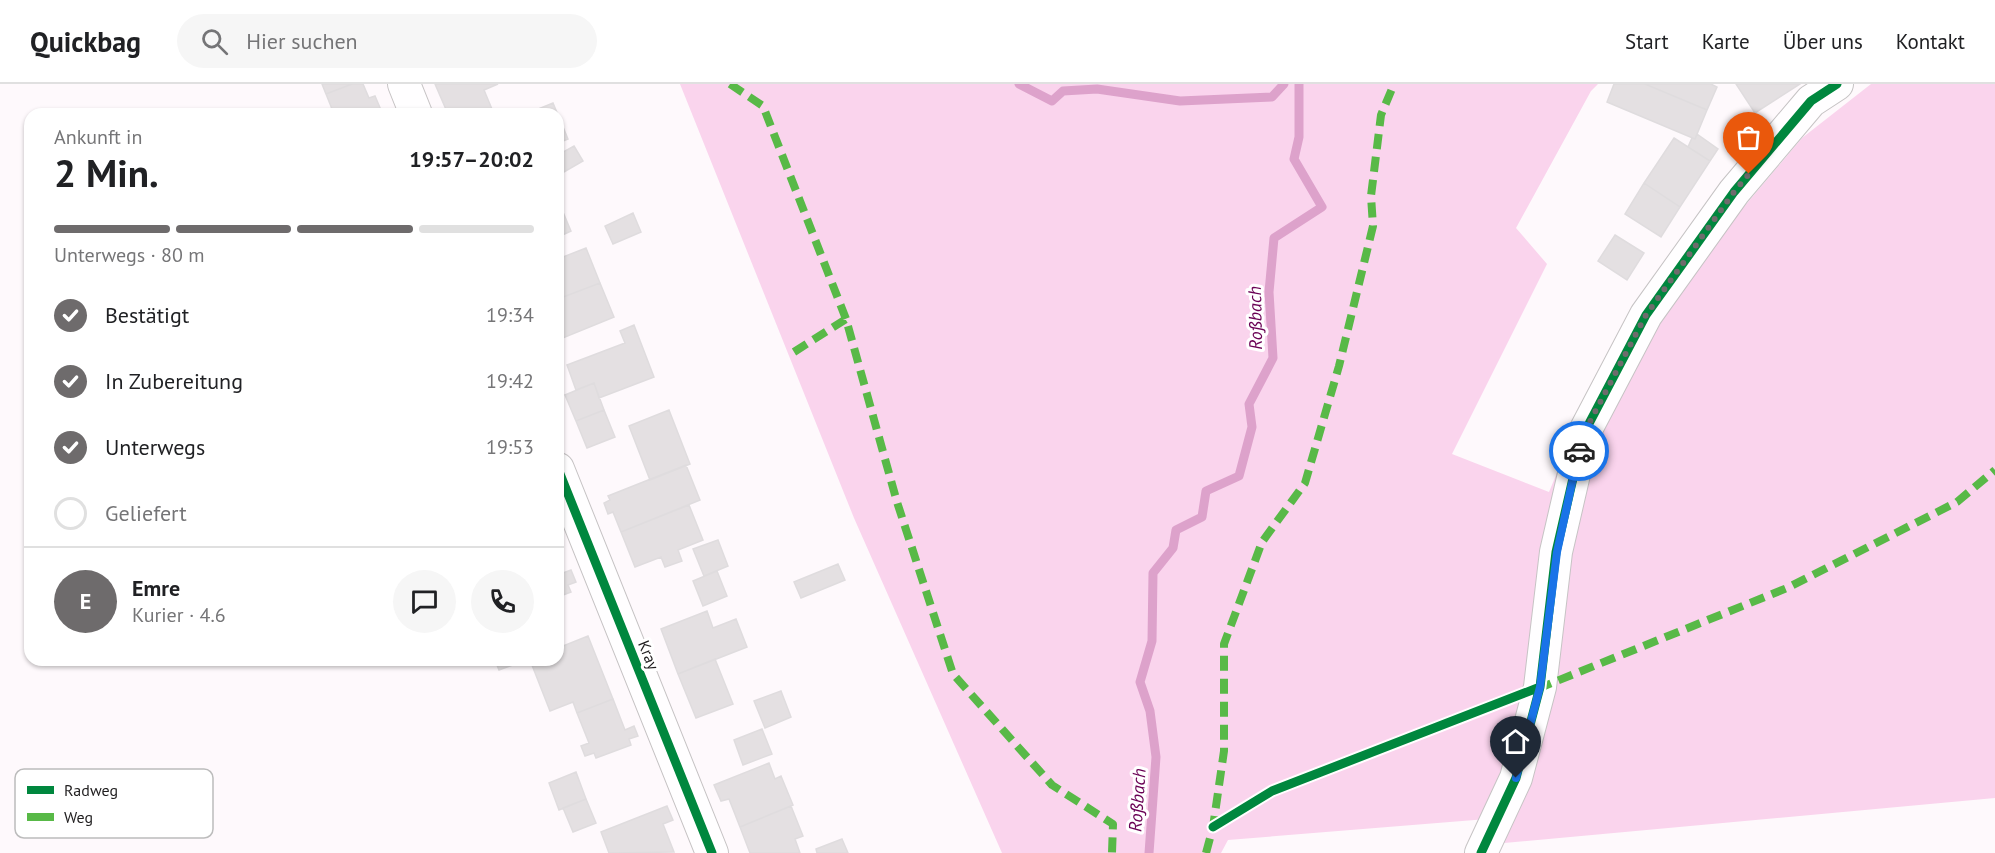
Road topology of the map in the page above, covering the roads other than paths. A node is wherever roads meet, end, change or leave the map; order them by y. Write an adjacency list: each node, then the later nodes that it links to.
1 (404, 84): 3 (street)
2 (1837, 84): 6 (street)
3 (414, 108)
4 (564, 484): 5 (street, Kray)
5 (712, 853)
6 (1481, 853)

